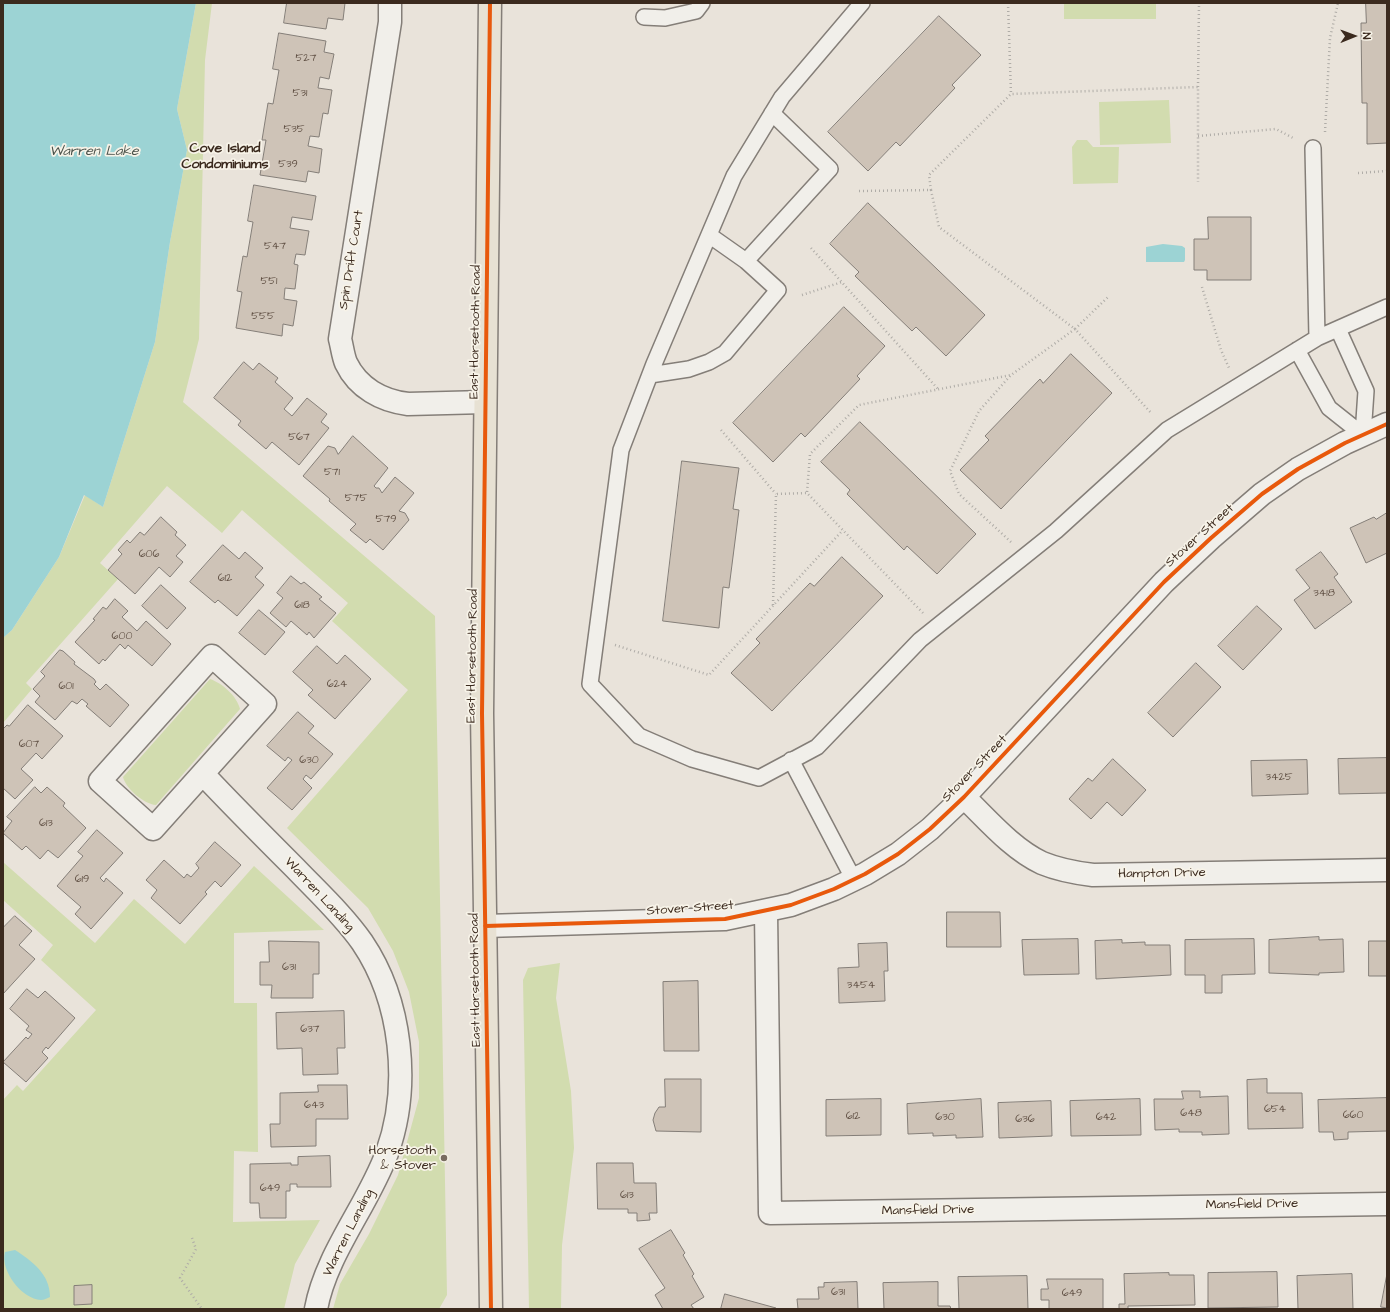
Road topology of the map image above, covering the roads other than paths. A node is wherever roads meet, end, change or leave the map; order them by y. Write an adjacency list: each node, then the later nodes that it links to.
1 (390, 3): 15 (street, Spin Drift Court)
2 (490, 3): 15 (main road, East Horsetooth Road)
3 (702, 3): 5 (lane)
4 (862, 3): 6 (lane)
5 (644, 17)
6 (772, 113): 8 (lane); 9 (lane)
7 (1313, 148): 12 (lane)
8 (709, 235): 9 (lane); 14 (lane)
9 (746, 261): 14 (lane)
10 (1387, 308): 11 (lane)
11 (1338, 329): 12 (lane); 17 (lane)
12 (1316, 338): 13 (lane)
13 (1297, 350): 17 (lane); 18 (lane)
14 (650, 375): 18 (lane)
15 (485, 402): 24 (main road, East Horsetooth Road)
16 (1387, 424): 17 (street, Stover Street)
17 (1363, 435): 20 (street, Stover Street)
18 (791, 760): 22 (lane)
19 (202, 774): 19 (street); 26 (street, Warren Landing)
20 (964, 797): 21 (street, Hampton Drive); 22 (street, Stover Street)
21 (1387, 870)
22 (854, 880): 23 (street, Stover Street)
23 (766, 912): 24 (street, Stover Street); 25 (street, Mansfield Drive)
24 (485, 926): 27 (main road, East Horsetooth Road)
25 (1387, 1204)
26 (316, 1309)
27 (491, 1309)

